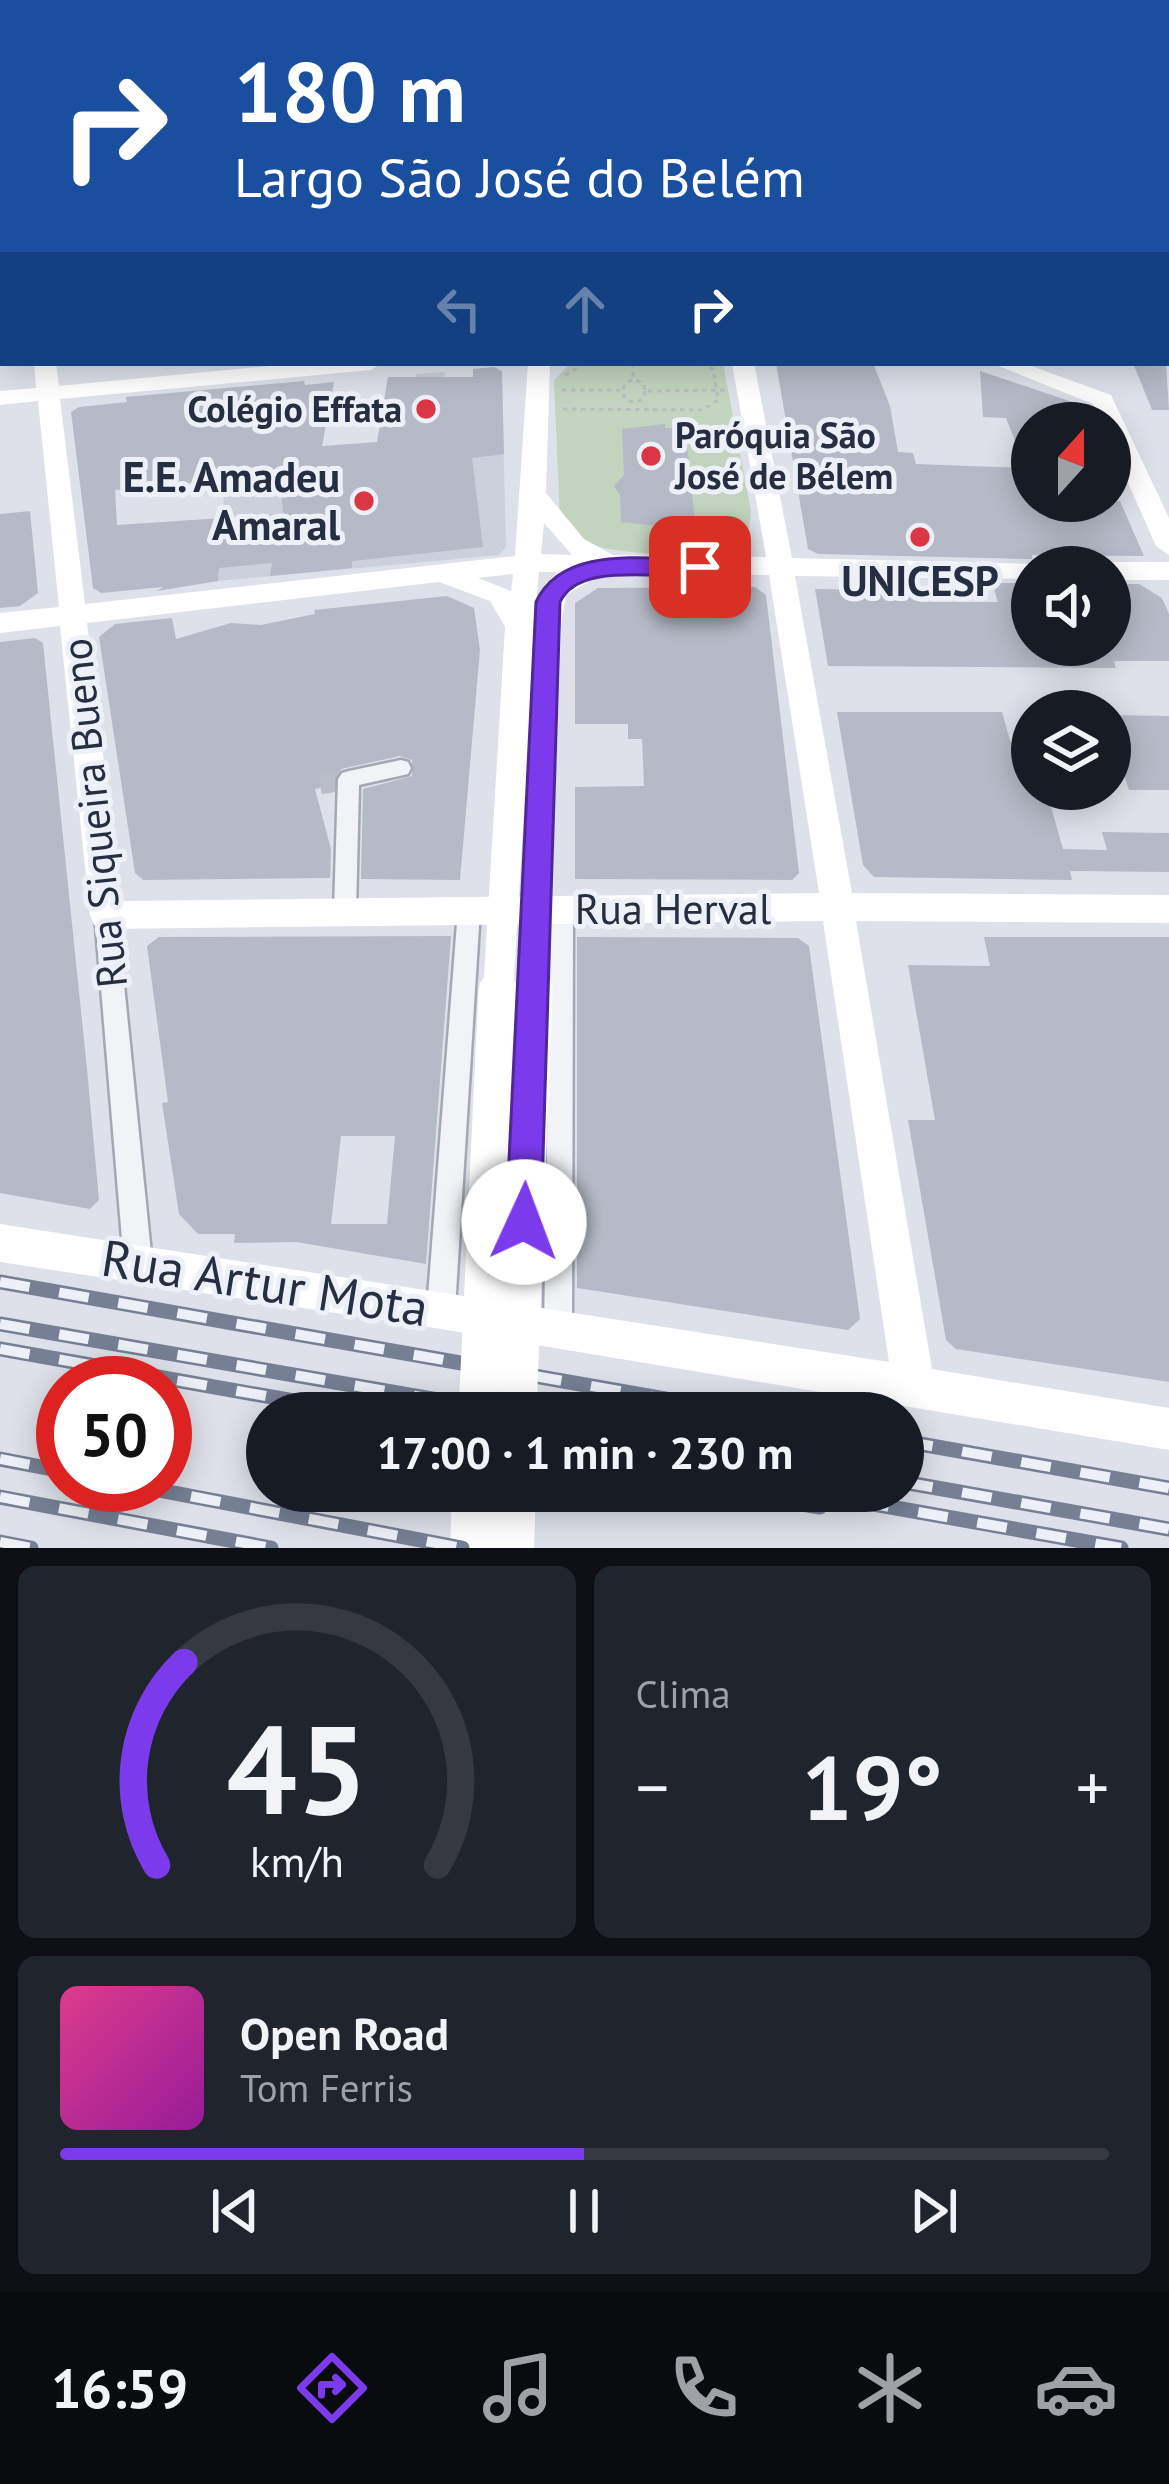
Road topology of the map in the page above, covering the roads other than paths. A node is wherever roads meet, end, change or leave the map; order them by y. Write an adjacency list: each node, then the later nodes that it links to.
1 (45, 366): 6 (street, Rua Siqueira Bueno)
2 (338, 366): 6 (street)
3 (539, 366): 8 (street)
4 (744, 366): 12 (street)
5 (1010, 366): 9 (street)
6 (48, 393): 7 (street); 17 (street, Rua Siqueira Bueno)
7 (0, 398)
8 (534, 494): 10 (street); 11 (street)
9 (1169, 546)
10 (526, 563): 11 (street); 16 (street); 19 (street)
11 (610, 565): 12 (street); 19 (street)
12 (783, 568): 13 (street); 21 (street)
13 (1011, 570)
14 (1131, 571): 15 (street)
15 (1169, 571)
16 (414, 575): 17 (street); 19 (street)
17 (73, 615): 18 (street); 26 (street, Rua Siqueira Bueno)
18 (0, 623)
19 (533, 630): 32 (street, bridge); 33 (street, bridge)
20 (401, 768): 25 (street)
21 (838, 907): 22 (street, Rua Herval); 24 (street, Rua Herval); 31 (street)
22 (1169, 909)
23 (469, 910): 24 (street, Rua Herval); 25 (street, Rua Herval); 29 (street)
24 (562, 910): 30 (street)
25 (345, 911): 26 (street, Rua Herval)
26 (106, 915): 28 (street, Rua Siqueira Bueno)
27 (0, 1243): 28 (street, Rua Artur Mota)
28 (138, 1263): 29 (street, Rua Artur Mota)
29 (441, 1310): 30 (street, Rua Artur Mota)
30 (558, 1328): 31 (street, Rua Artur Mota)
31 (914, 1387): 34 (street, Rua Artur Mota)
32 (479, 1392)
33 (517, 1392)
34 (1169, 1429)
35 (474, 1512): 37 (street)
36 (513, 1512): 38 (street)
37 (472, 1548)
38 (512, 1548)

